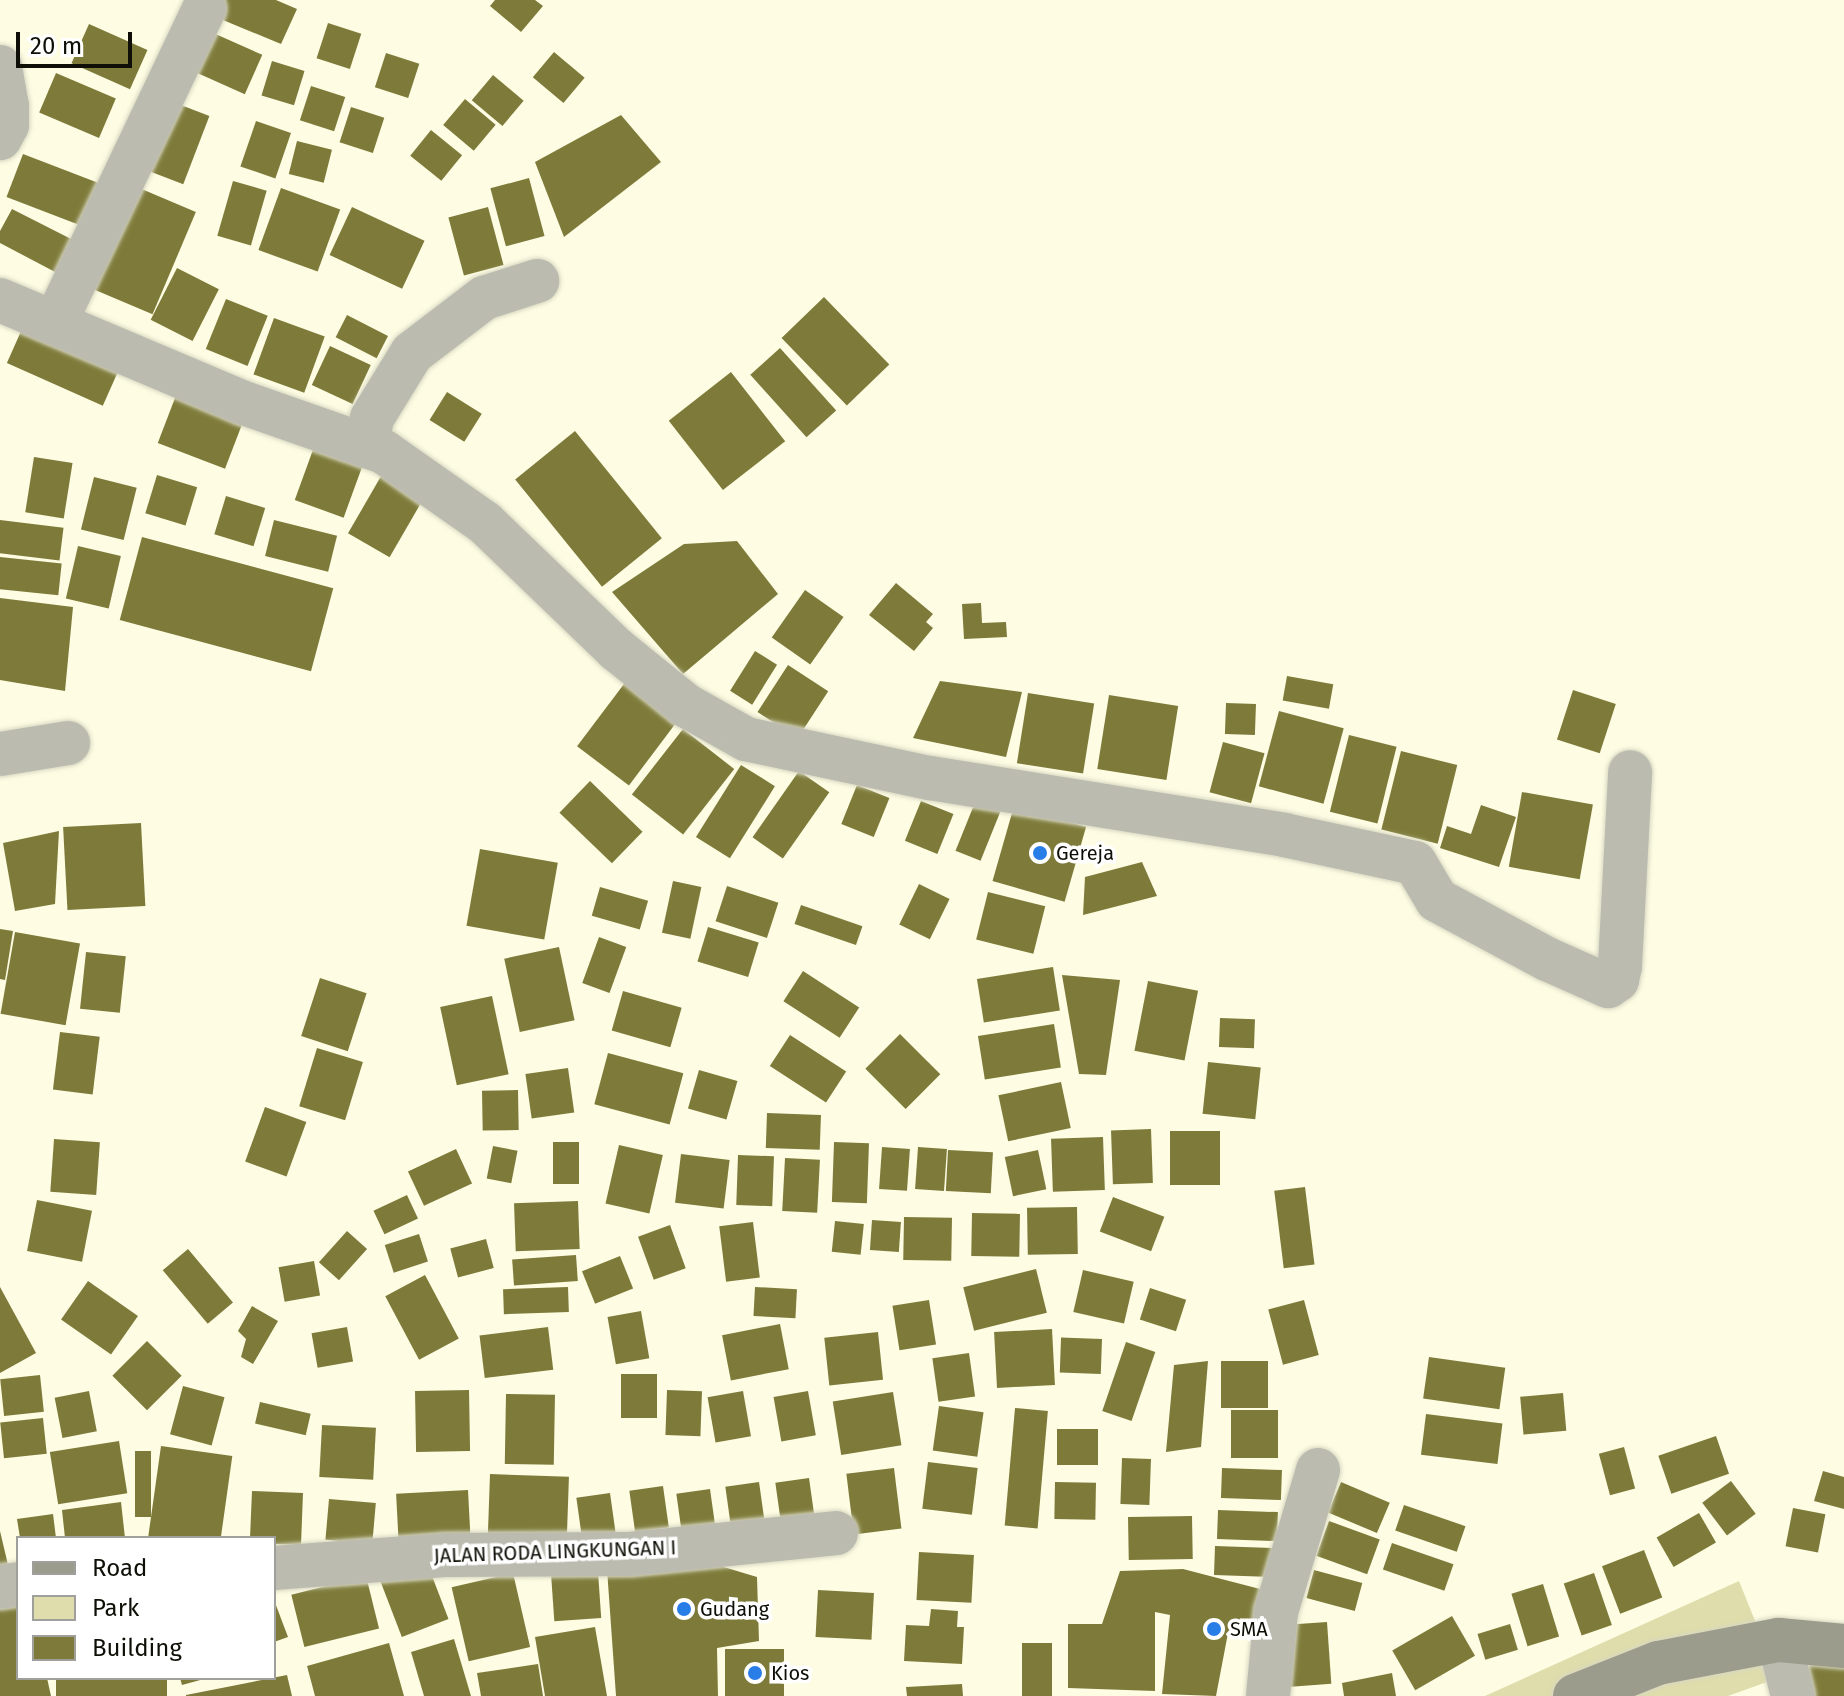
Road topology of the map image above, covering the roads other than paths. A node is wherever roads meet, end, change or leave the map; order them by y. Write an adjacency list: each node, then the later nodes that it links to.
1 (204, 9): 6 (street)
2 (0, 67): 3 (street)
3 (0, 138)
4 (537, 281): 7 (street)
5 (0, 300): 6 (street)
6 (55, 323): 7 (street)
7 (367, 446): 10 (street)
8 (68, 743): 9 (street)
9 (0, 754)
10 (1630, 772)
11 (1318, 1470): 16 (street)
12 (836, 1533): 13 (street, JALAN RODA LINGKUNGAN I)
13 (276, 1568)
14 (1779, 1640): 15 (main road); 17 (main road); 18 (street)
15 (1844, 1646)
16 (1268, 1696)
17 (1575, 1696)
18 (1793, 1696)

